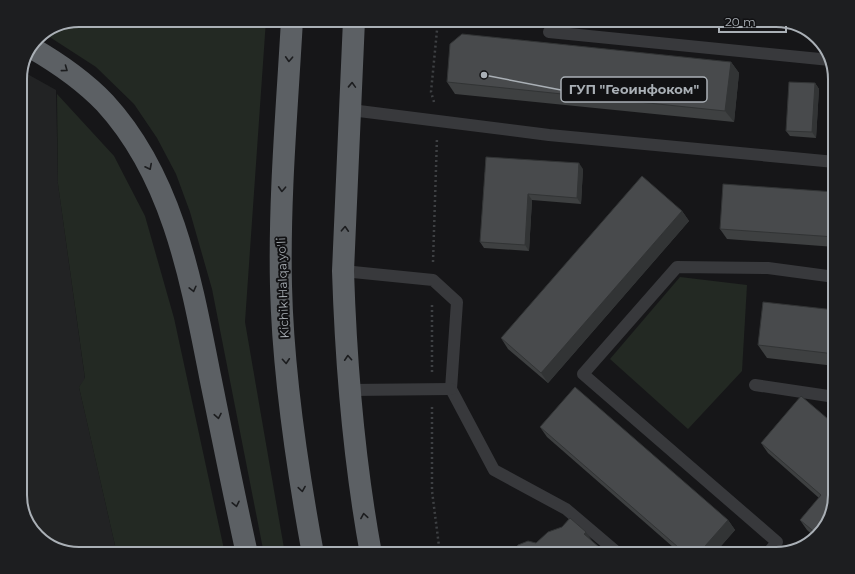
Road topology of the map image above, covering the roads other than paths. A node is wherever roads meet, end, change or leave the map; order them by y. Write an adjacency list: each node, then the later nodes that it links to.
1 (292, 27): 15 (highway, Kichik Halqa yo'li, one-way to 15)
2 (354, 27): 6 (highway, one-way to 2)
3 (549, 32): 5 (lane)
4 (36, 50): 14 (highway, one-way to 14)
5 (824, 59)
6 (351, 110): 7 (lane); 8 (highway, one-way to 6)
7 (828, 161)
8 (343, 271): 11 (lane); 12 (highway, one-way to 8)
9 (828, 276): 18 (lane)
10 (755, 385): 13 (lane)
11 (451, 389): 12 (lane); 17 (lane)
12 (350, 390): 16 (highway, one-way to 12)
13 (828, 396)
14 (245, 547)
15 (312, 547)
16 (370, 547)
17 (611, 547)
18 (773, 547)

